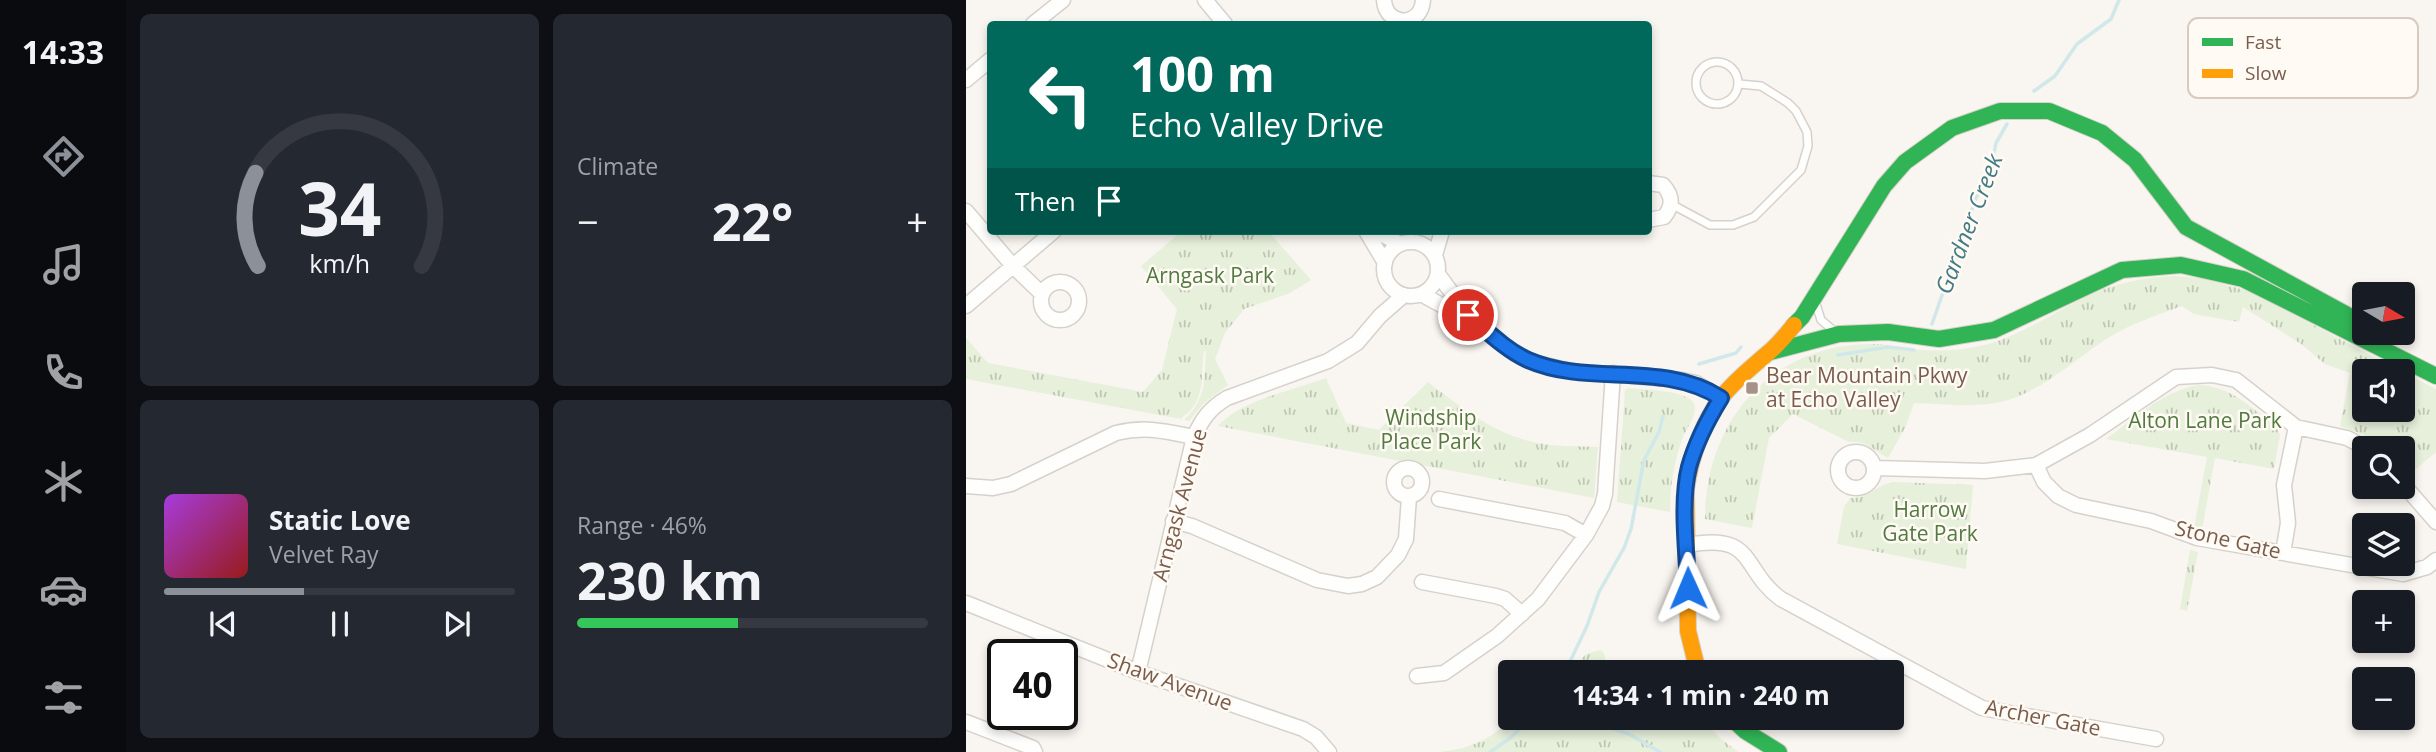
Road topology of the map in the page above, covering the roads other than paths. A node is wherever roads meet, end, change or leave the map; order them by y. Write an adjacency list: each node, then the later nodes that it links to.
1 (1063, 0): 6 (street)
2 (1205, 0): 7 (street)
3 (1384, 0): 5 (street)
4 (1423, 0): 5 (street)
5 (1421, 20)
6 (1037, 21)
7 (1223, 21)
8 (987, 62): 9 (street)
9 (966, 80)
10 (1739, 84): 10 (lane); 12 (lane)
11 (1652, 184): 12 (street)
12 (1671, 204): 14 (street)
13 (966, 211): 24 (street)
14 (1652, 220)
15 (1049, 235): 24 (street)
16 (1368, 235): 23 (street)
17 (1383, 235): 21 (street)
18 (1429, 235): 20 (street)
19 (1441, 235): 22 (street)
20 (1417, 243): 21 (street); 22 (street)
21 (1400, 244): 23 (street)
22 (1435, 255): 25 (street)
23 (1385, 263): 26 (street)
24 (1013, 266): 27 (street); 31 (street)
25 (1438, 274): 29 (street); 32 (street)
26 (1388, 284): 28 (street); 33 (street, Arngask Avenue)
27 (1042, 294)
28 (1404, 295): 29 (street); 33 (street, Arngask Avenue)
29 (1423, 295): 32 (street)
30 (1815, 297): 34 (street); 35 (lane); 37 (street)
31 (966, 306)
32 (1468, 315): 39 (street)
33 (1380, 316): 43 (street, Arngask Avenue)
34 (2352, 317)
35 (1839, 334): 37 (street); 40 (street)
36 (2404, 345): 38 (street)
37 (1769, 353): 41 (street)
38 (2436, 362)
39 (1613, 373): 41 (street); 53 (street)
40 (2436, 376)
41 (1721, 398): 54 (street)
42 (2296, 427): 44 (street); 45 (street); 55 (street)
43 (1194, 437): 47 (street); 51 (street, Arngask Avenue)
44 (2352, 441)
45 (2036, 465): 46 (street); 55 (street, Stone Gate)
46 (1875, 468)
47 (966, 486)
48 (1409, 497): 51 (street)
49 (2415, 498): 52 (street)
50 (1439, 499): 53 (street)
51 (1173, 522): 61 (street, Arngask Avenue)
52 (2436, 522)
53 (1586, 535): 59 (street)
54 (1687, 545): 60 (street); 65 (street, Archer Gate)
55 (2283, 553): 56 (street, Stone Gate)
56 (2436, 560)
57 (1422, 582): 59 (street)
58 (966, 603): 61 (street, Shaw Avenue)
59 (1521, 614): 62 (street)
60 (1695, 660)
61 (1138, 672): 67 (street, Shaw Avenue)
62 (1417, 676)
63 (966, 722): 66 (street)
64 (1744, 730): 68 (street)
65 (2156, 739)
66 (1035, 752)
67 (1329, 752)
68 (1779, 752)

